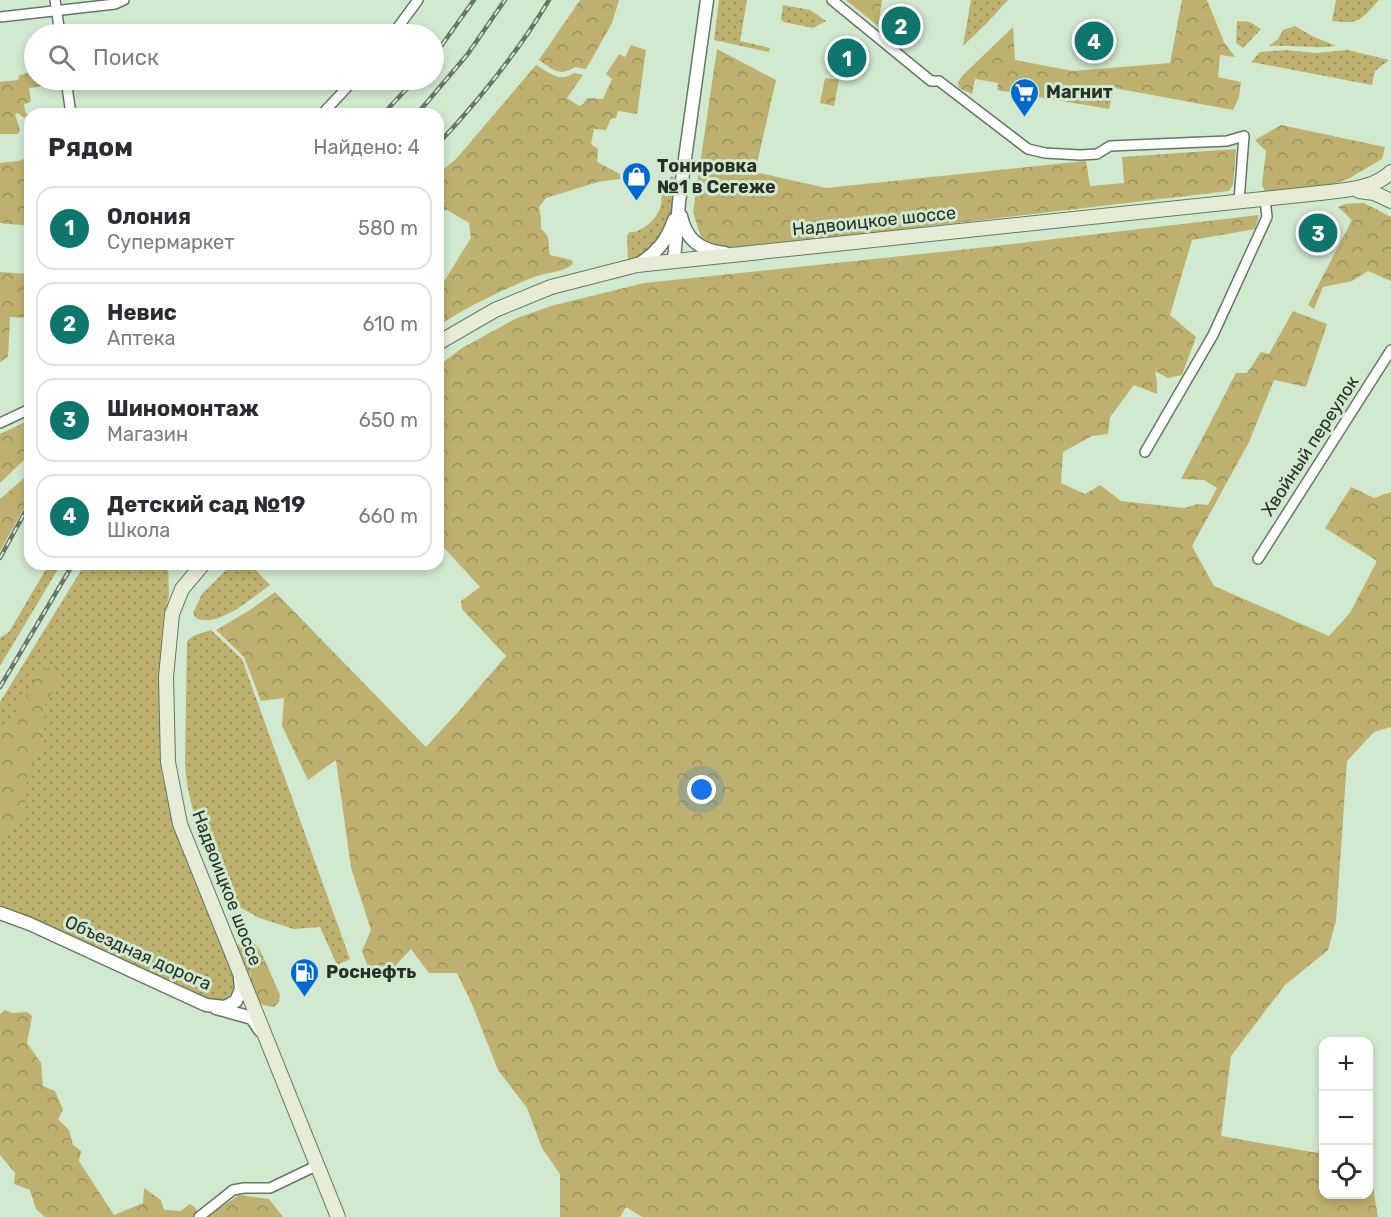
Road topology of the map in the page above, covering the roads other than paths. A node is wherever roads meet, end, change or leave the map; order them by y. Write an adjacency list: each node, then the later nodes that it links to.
1 (55, 0): 6 (street)
2 (124, 0): 6 (street)
3 (418, 0): 9 (street)
4 (707, 0): 19 (street)
5 (832, 0): 17 (street)
6 (57, 12): 7 (street); 8 (street)
7 (0, 17)
8 (59, 24)
9 (400, 24)
10 (67, 90): 12 (street)
11 (345, 90): 13 (street)
12 (70, 108)
13 (328, 108)
14 (1391, 172): 15 (main road)
15 (1329, 192): 16 (main road, Надвоицкое шоссе); 18 (main road)
16 (1265, 199): 17 (main road, Надвоицкое шоссе); 27 (street)
17 (1239, 201): 20 (main road, Надвоицкое шоссе)
18 (1391, 201)
19 (679, 202): 20 (street); 21 (street); 22 (street)
20 (738, 254): 21 (main road, Надвоицкое шоссе)
21 (674, 260): 22 (main road, Надвоицкое шоссе)
22 (637, 265): 23 (main road, Надвоицкое шоссе)
23 (444, 340)
24 (1391, 350): 28 (street, Хвойный переулок)
25 (24, 412): 26 (street)
26 (0, 423)
27 (1145, 452)
28 (1258, 559)
29 (198, 570): 31 (main road, Надвоицкое шоссе)
30 (0, 913): 32 (street, Объездная дорога)
31 (240, 974): 32 (street, Объездная дорога); 33 (main road, Надвоицкое шоссе)
32 (206, 1005): 33 (street)
33 (270, 1047): 34 (main road, Надвоицкое шоссе)
34 (318, 1166): 35 (street); 36 (main road, Надвоицкое шоссе)
35 (199, 1217)
36 (338, 1217)

